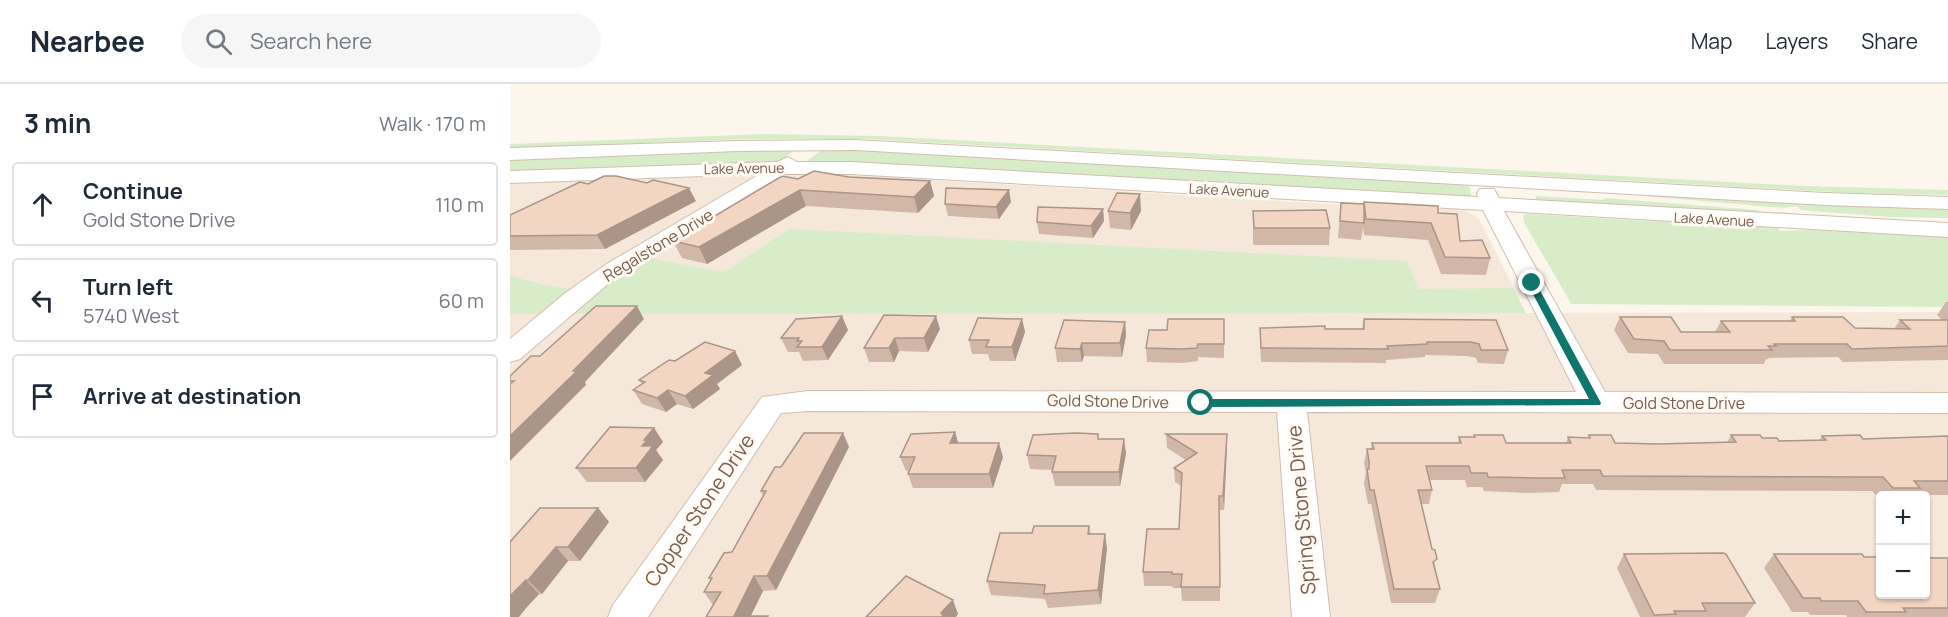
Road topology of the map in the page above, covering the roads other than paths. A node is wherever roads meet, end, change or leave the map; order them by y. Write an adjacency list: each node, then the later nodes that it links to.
1 (811, 145): 2 (street, Lake Avenue); 3 (street, Regalstone Drive); 5 (street, Lake Avenue)
2 (510, 154)
3 (783, 167): 4 (street, Lake Avenue); 7 (street, Lake Avenue); 9 (street, Regalstone Drive)
4 (510, 177)
5 (1483, 180): 6 (street, Lake Avenue); 7 (street)
6 (1948, 203)
7 (1491, 206): 8 (street, Lake Avenue); 11 (street)
8 (1948, 230)
9 (510, 353)
10 (1291, 403): 11 (street, Gold Stone Drive); 13 (street, Gold Stone Drive); 15 (street, Spring Stone Drive)
11 (1596, 403): 12 (street, Gold Stone Drive)
12 (1948, 403)
13 (772, 404): 14 (street, Copper Stone Drive)
14 (627, 617)
15 (1311, 617)

